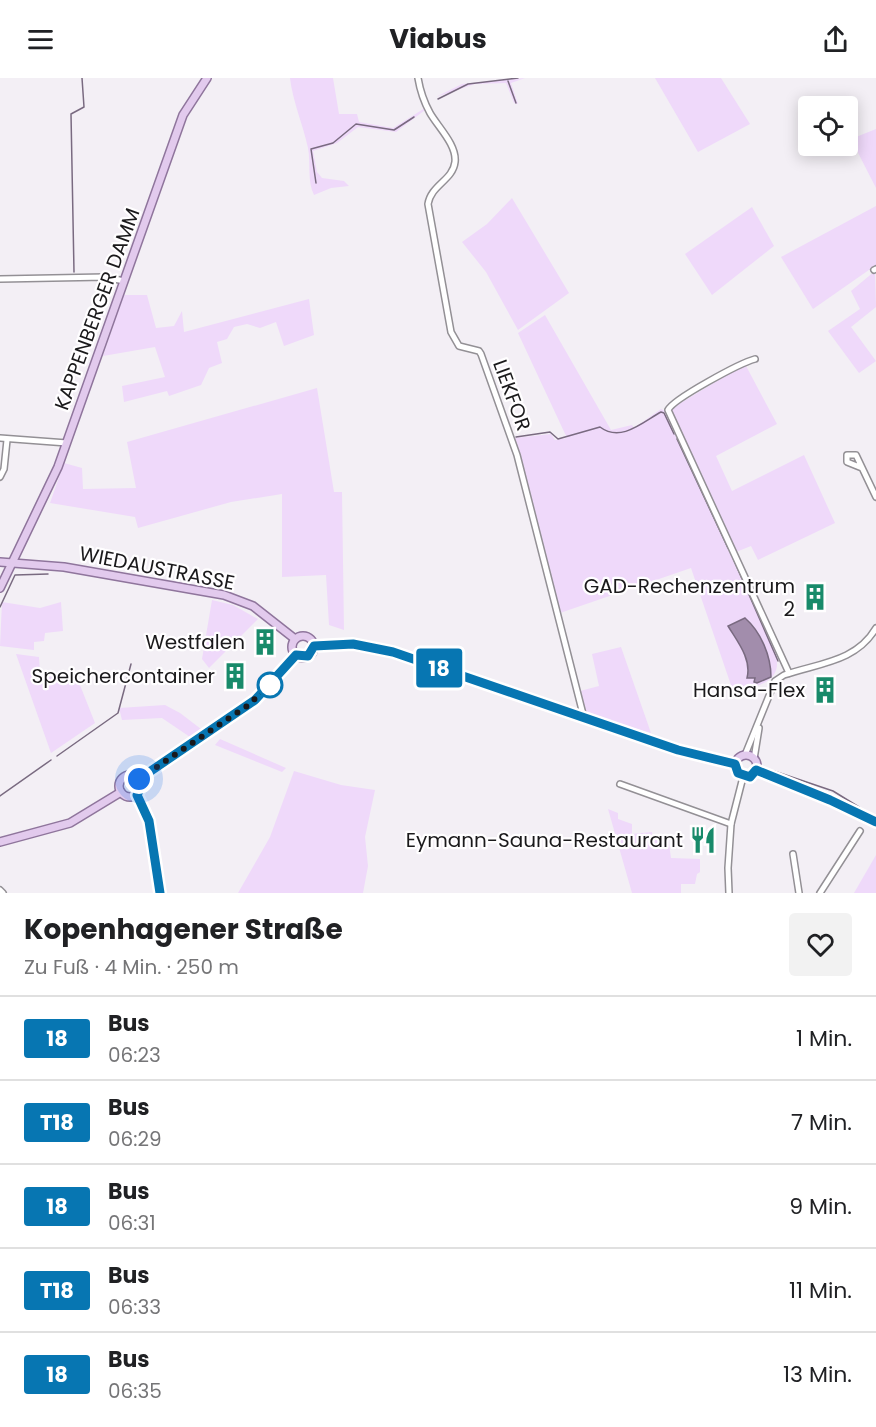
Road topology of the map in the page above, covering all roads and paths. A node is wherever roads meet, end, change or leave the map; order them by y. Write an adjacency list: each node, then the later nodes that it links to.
1 (207, 78): 4 (main road, KAPPENBERGER DAMM)
2 (418, 78): 20 (street, LIEKFOR)
3 (0, 279): 4 (street)
4 (124, 281): 8 (main road, KAPPENBERGER DAMM)
5 (755, 359): 19 (street)
6 (0, 438): 7 (street)
7 (7, 440): 8 (street); 10 (street)
8 (67, 443): 13 (main road, KAPPENBERGER DAMM)
9 (862, 468): 11 (street)
10 (0, 477)
11 (876, 497)
12 (0, 562): 13 (main road, WIEDAUSTRASSE)
13 (11, 563): 14 (main road); 16 (main road, WIEDAUSTRASSE)
14 (0, 588)
15 (876, 628): 19 (street)
16 (295, 639): 17 (main road); 18 (main road)
17 (314, 646): 18 (main road); 20 (main road)
18 (296, 655): 27 (main road)
19 (789, 673): 21 (street)
20 (584, 718): 24 (main road)
21 (759, 726): 22 (street); 23 (street)
22 (745, 755): 23 (main road); 24 (main road)
23 (754, 759): 25 (main road)
24 (735, 764): 26 (main road)
25 (756, 770): 26 (main road); 31 (main road)
26 (743, 777): 32 (street)
27 (139, 779): 29 (main road); 30 (main road)
28 (620, 784): 32 (street)
29 (122, 792): 30 (main road); 34 (main road)
30 (137, 795): 36 (street)
31 (876, 822)
32 (732, 824): 37 (street)
33 (860, 831): 39 (street)
34 (0, 842)
35 (793, 854): 38 (street)
36 (160, 893)
37 (729, 893)
38 (799, 893)
39 (820, 893)

